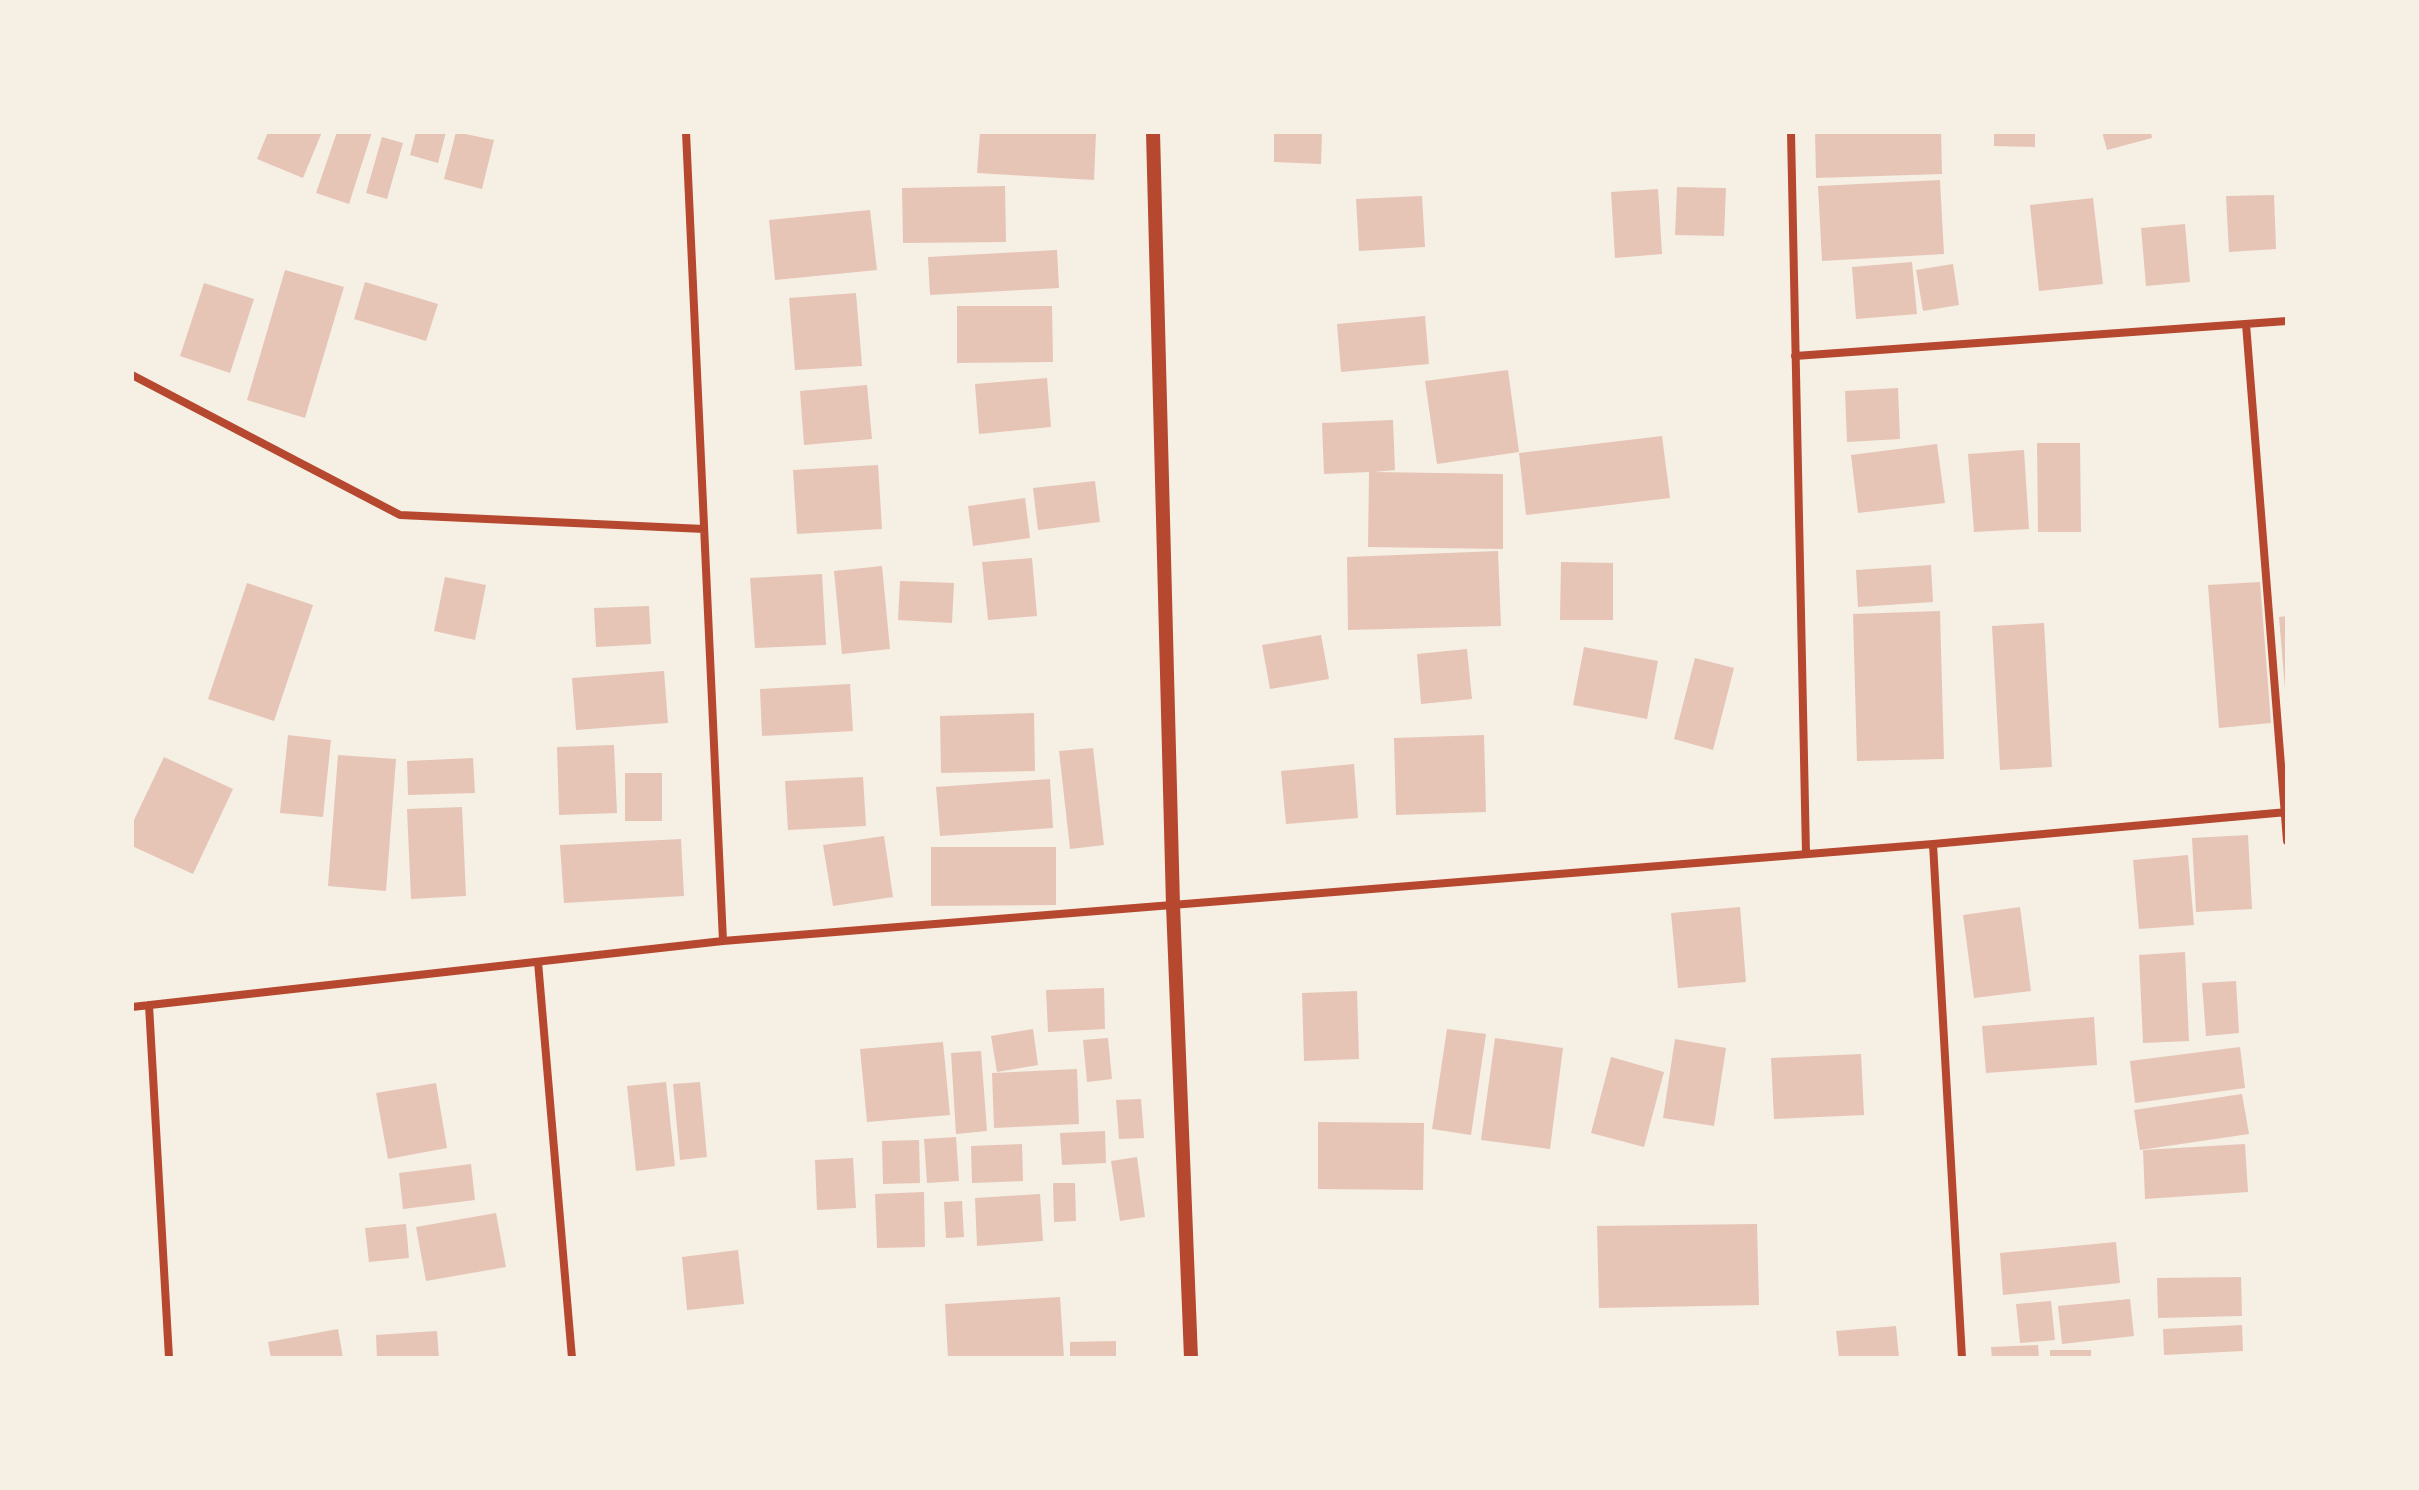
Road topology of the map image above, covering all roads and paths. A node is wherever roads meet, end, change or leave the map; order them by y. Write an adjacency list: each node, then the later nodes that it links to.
1 (686, 132): 8 (street)
2 (1153, 132): 13 (street)
3 (1791, 132): 6 (street)
4 (2287, 321): 5 (street)
5 (2246, 324): 6 (street); 9 (street)
6 (1795, 356): 12 (street)
7 (132, 375): 8 (street)
8 (704, 529): 14 (street)
9 (2286, 812): 10 (street); 11 (street)
10 (2287, 841)
11 (1933, 844): 12 (street); 21 (street)
12 (1806, 854): 13 (street)
13 (1173, 905): 14 (street); 20 (street)
14 (723, 941): 15 (street)
15 (538, 962): 16 (street); 19 (street)
16 (149, 1005): 17 (street); 18 (street)
17 (132, 1007)
18 (169, 1358)
19 (572, 1358)
20 (1191, 1358)
21 (1962, 1358)

